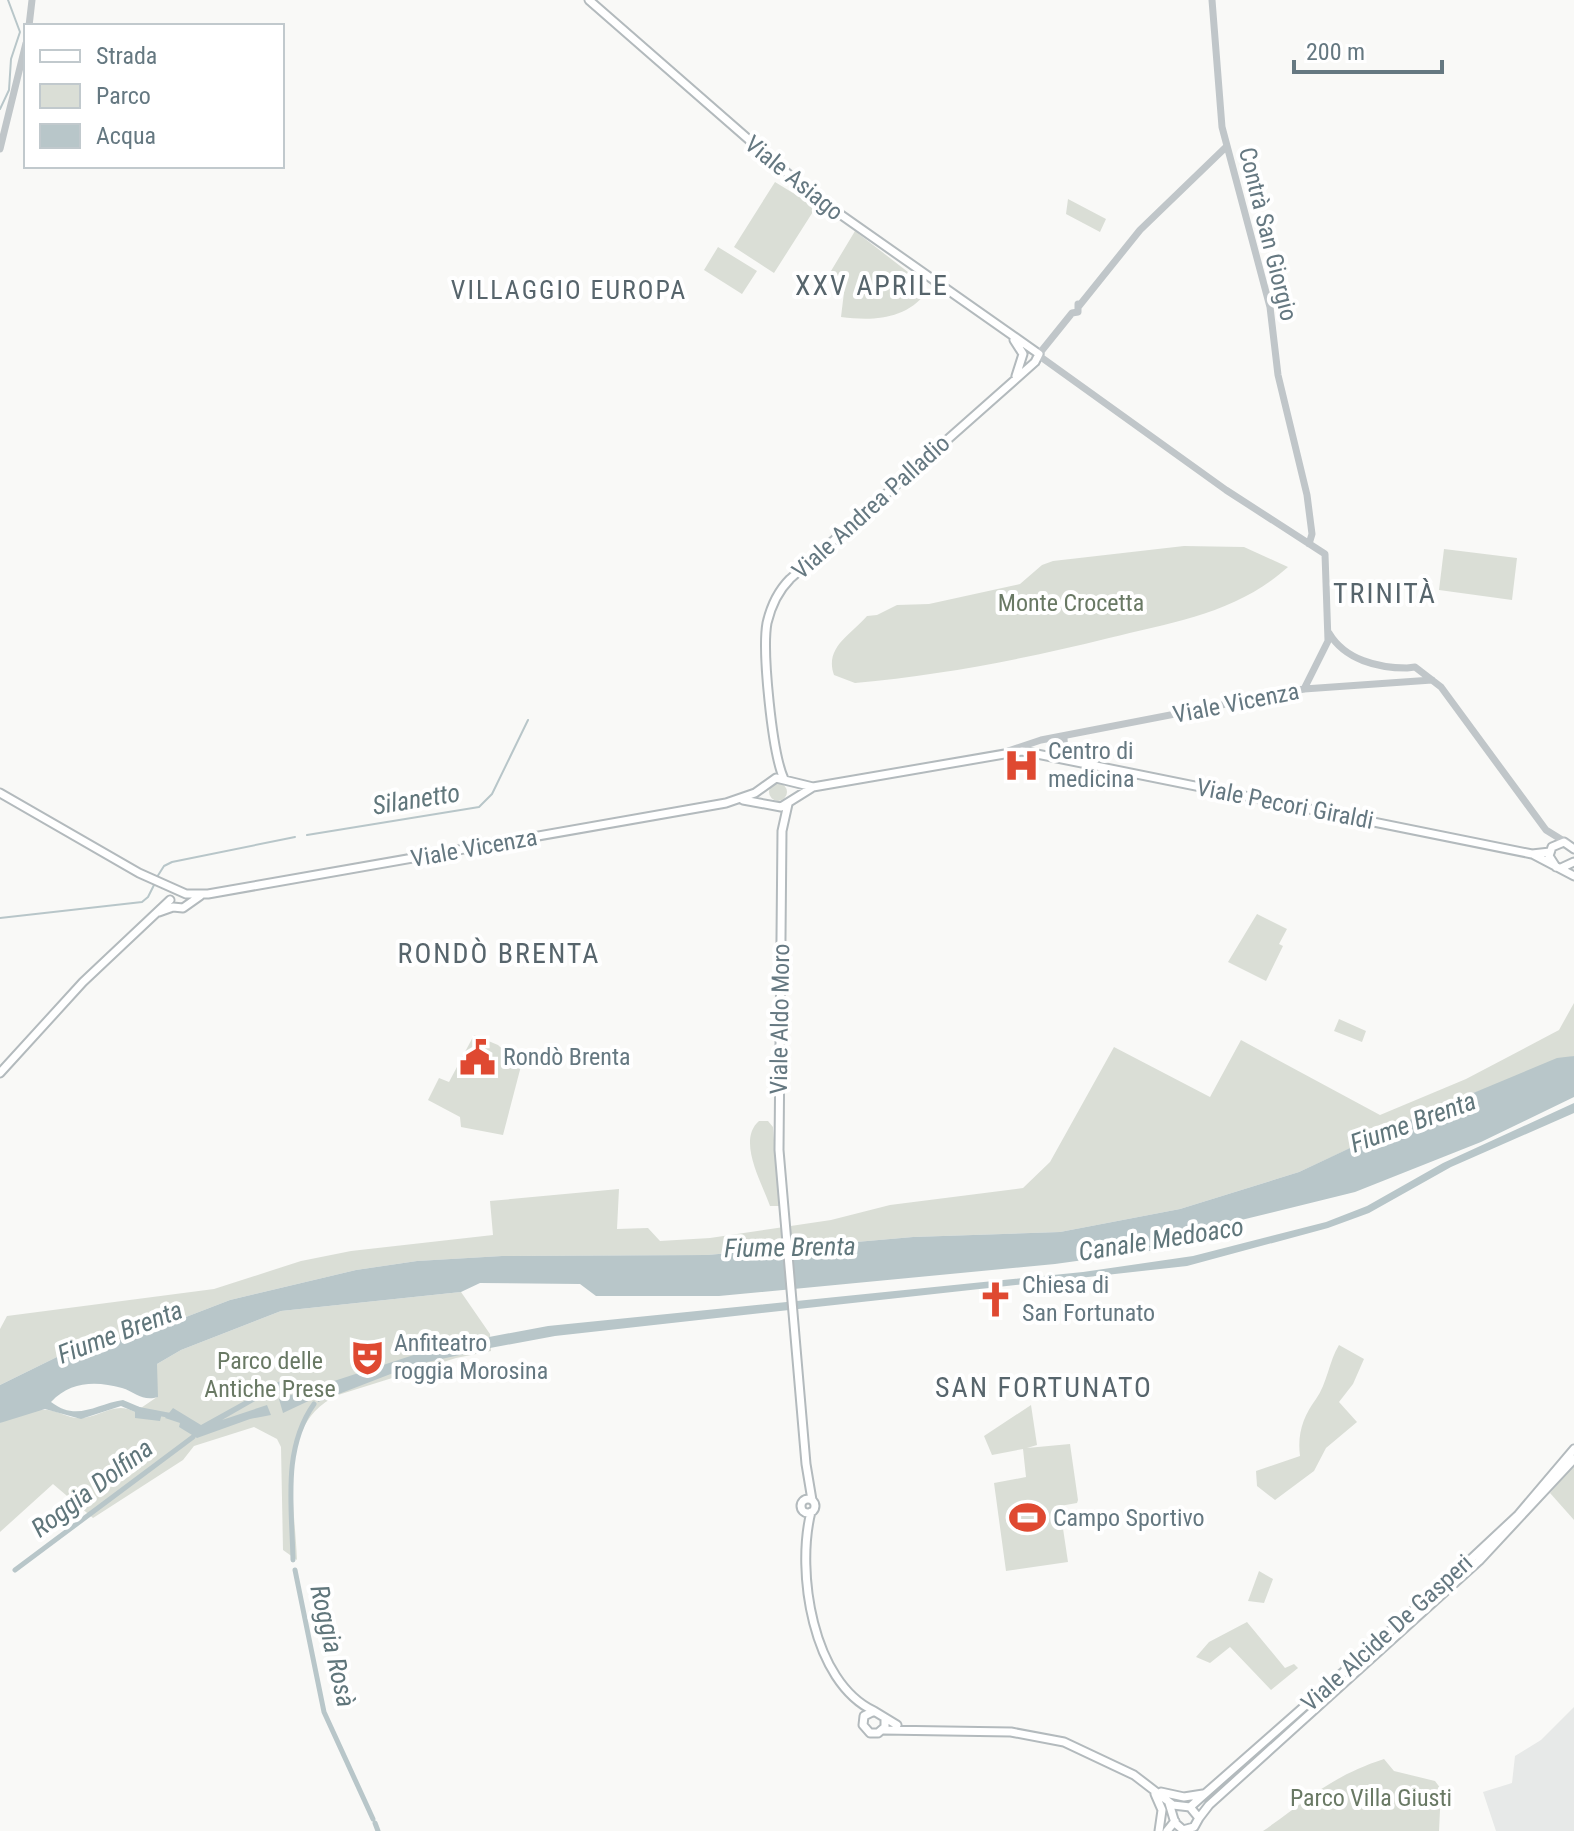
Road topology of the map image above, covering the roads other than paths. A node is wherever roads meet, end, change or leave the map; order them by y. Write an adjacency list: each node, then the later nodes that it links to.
1 (32, 0): 4 (street)
2 (589, 0): 8 (main road, Viale Asiago)
3 (1212, 0): 6 (street, Contrà San Giorgio)
4 (29, 24)
5 (24, 51): 7 (street)
6 (1226, 147): 9 (street); 12 (street, Contrà San Giorgio)
7 (0, 149)
8 (1013, 338): 9 (main road, Viale Asiago); 10 (main road, Viale Asiago)
9 (1034, 355): 10 (main road); 10 (main road, Viale Asiago); 11 (main road, Viale Andrea Palladio); 13 (street, Viale Asiago)
10 (1023, 356): 11 (main road, Viale Andrea Palladio)
11 (1015, 379): 26 (main road, Viale Andrea Palladio)
12 (1309, 523): 13 (street); 14 (street, Contrà San Giorgio)
13 (1301, 540): 14 (street, Viale Asiago)
14 (1309, 544): 15 (street)
15 (1328, 631): 16 (street); 17 (street)
16 (1327, 646): 17 (street); 22 (street)
17 (1339, 646): 18 (street)
18 (1407, 668): 19 (street); 20 (street)
19 (1417, 669): 20 (street); 21 (street)
20 (1412, 679): 21 (street, Viale Vicenza); 22 (street, Viale Vicenza)
21 (1432, 680): 37 (street)
22 (1304, 689): 23 (street, Viale Vicenza)
23 (1064, 738): 24 (street, Viale Vicenza); 27 (street); 28 (street)
24 (1051, 741): 25 (street, Viale Vicenza); 27 (street)
25 (1008, 751): 27 (main road, Viale Vicenza); 31 (main road, Viale Vicenza)
26 (776, 753): 29 (main road, Viale Andrea Palladio); 30 (main road, Viale Andrea Palladio)
27 (1041, 753): 28 (main road, Viale Pecori Giraldi)
28 (1065, 757): 40 (main road, Viale Pecori Giraldi)
29 (787, 781): 30 (main road, Viale Vicenza); 31 (main road, Viale Vicenza); 34 (main road)
30 (766, 784): 33 (main road, Viale Vicenza); 35 (main road)
31 (813, 787): 34 (main road, Viale Vicenza)
32 (0, 793): 44 (main road, Viale Vicenza)
33 (741, 800): 35 (main road, Viale Vicenza); 46 (main road, Viale Vicenza)
34 (789, 802): 35 (main road, Viale Vicenza); 36 (main road, Viale Aldo Moro)
35 (770, 805): 36 (main road)
36 (783, 823): 52 (main road, Viale Aldo Moro)
37 (1546, 830): 38 (street); 39 (street)
38 (1572, 847): 39 (main road, Viale Pecori Giraldi)
39 (1551, 849): 40 (main road, Viale Pecori Giraldi); 42 (main road)
40 (1532, 854): 42 (main road, Viale Pecori Giraldi)
41 (1574, 862): 42 (main road)
42 (1558, 868): 43 (main road, Viale Pecori Giraldi)
43 (1574, 876)
44 (149, 877): 45 (main road, Viale Vicenza); 47 (main road, Viale Vicenza)
45 (183, 893): 46 (main road, Viale Vicenza); 47 (main road); 48 (main road)
46 (207, 894): 48 (main road, Viale Vicenza)
47 (171, 901): 48 (main road, Viale Vicenza); 49 (main road)
48 (187, 904)
49 (0, 1073)
50 (1574, 1449): 61 (main road, Viale Alcide De Gasperi)
51 (1574, 1459): 65 (main road, Viale Alcide De Gasperi)
52 (808, 1500): 53 (main road); 53 (main road)
53 (808, 1513): 54 (main road)
54 (855, 1697): 55 (main road); 56 (main road)
55 (874, 1711): 56 (main road); 57 (main road)
56 (863, 1719): 59 (main road)
57 (885, 1720): 58 (main road); 59 (main road)
58 (907, 1729): 59 (main road); 60 (main road)
59 (883, 1730)
60 (1152, 1787): 61 (main road); 62 (main road); 67 (main road)
61 (1211, 1792): 63 (main road, Viale Alcide De Gasperi)
62 (1168, 1801): 63 (main road); 64 (main road)
63 (1186, 1807): 64 (main road, Viale Alcide De Gasperi); 65 (main road)
64 (1174, 1818): 66 (main road, Viale Alcide De Gasperi); 68 (main road, Viale Alcide De Gasperi)
65 (1197, 1824): 66 (main road, Viale Alcide De Gasperi)
66 (1185, 1830)
67 (1159, 1831)
68 (1167, 1831)

